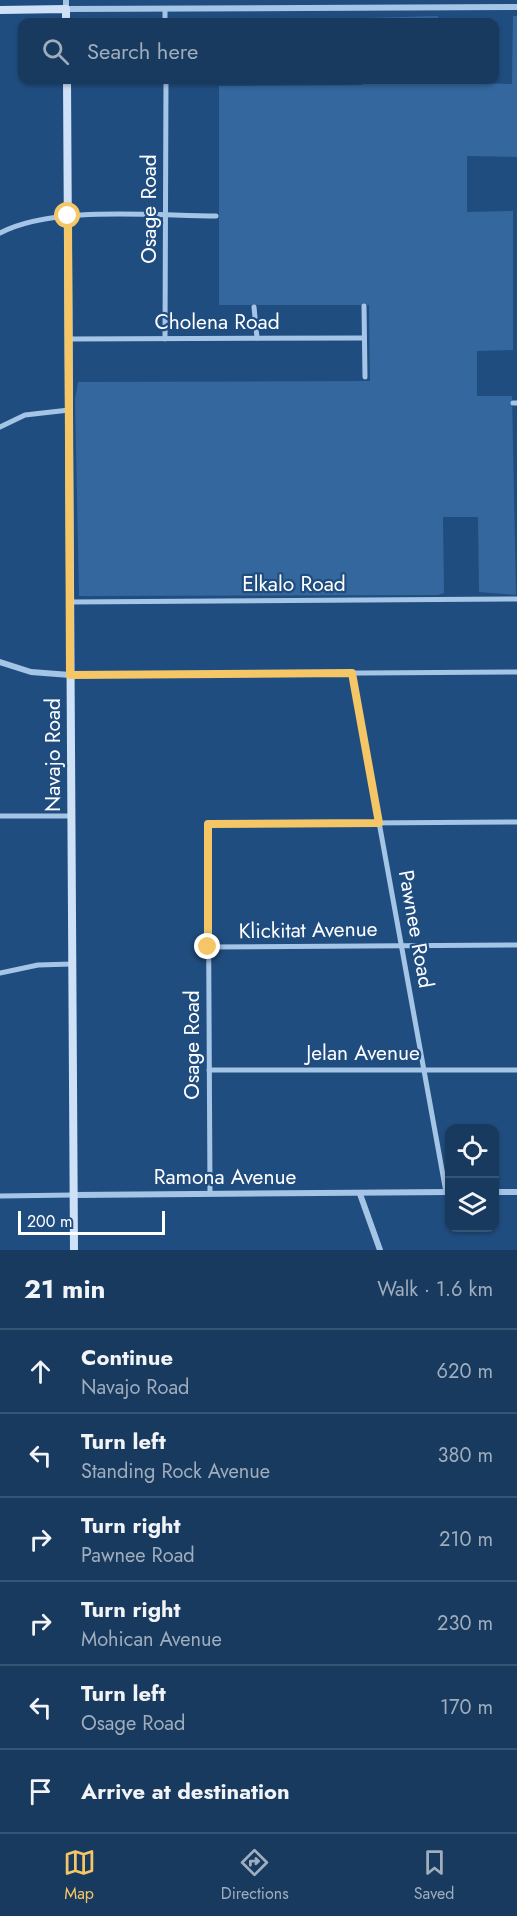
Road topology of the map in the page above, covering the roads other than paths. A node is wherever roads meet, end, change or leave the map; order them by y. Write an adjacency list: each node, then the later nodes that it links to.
1 (66, 0): 3 (street)
2 (517, 7): 5 (street)
3 (66, 9): 4 (main road); 5 (street); 6 (main road)
4 (0, 10)
5 (165, 10): 7 (street)
6 (66, 18)
7 (165, 18)
8 (67, 84): 10 (main road, Navajo Road)
9 (166, 84): 11 (street, Osage Road)
10 (68, 216): 11 (street); 13 (street); 18 (main road, Navajo Road)
11 (166, 216): 12 (street); 19 (street, Osage Road)
12 (216, 216)
13 (0, 233)
14 (364, 306): 17 (street)
15 (254, 307): 16 (street)
16 (257, 338): 17 (street, Cholena Road); 19 (street, Cholena Road)
17 (364, 338): 20 (street)
18 (69, 339): 19 (street, Cholena Road); 21 (main road, Navajo Road)
19 (165, 339)
20 (364, 377)
21 (69, 410): 22 (street); 24 (main road, Navajo Road)
22 (0, 427)
23 (517, 599): 24 (street, Elkalo Road)
24 (70, 602): 28 (main road, Navajo Road)
25 (0, 662): 28 (street)
26 (517, 672): 27 (street)
27 (352, 673): 28 (street); 32 (street, Pawnee Road)
28 (70, 675): 30 (main road, Navajo Road)
29 (0, 816): 30 (street)
30 (71, 816): 36 (main road, Navajo Road)
31 (517, 822): 32 (street)
32 (379, 823): 33 (street, Pawnee Road); 35 (street, Osage Road)
33 (402, 945): 34 (street, Klickitat Avenue); 35 (street, Klickitat Avenue); 39 (street, Pawnee Road)
34 (517, 945)
35 (208, 947): 38 (street, Osage Road)
36 (72, 964): 37 (street); 47 (main road, Navajo Road)
37 (0, 973)
38 (208, 1070): 39 (street, Jelan Avenue); 45 (street, Osage Road)
39 (426, 1070): 40 (street, Jelan Avenue); 41 (street, Pawnee Road)
40 (517, 1070)
41 (445, 1178)
42 (445, 1192): 46 (street, Ramona Avenue)
43 (499, 1192): 44 (street)
44 (517, 1192)
45 (210, 1193): 46 (street, Ramona Avenue); 47 (street, Ramona Avenue)
46 (360, 1194): 50 (street)
47 (73, 1195): 48 (street, Ramona Avenue); 49 (main road, Navajo Road)
48 (0, 1196)
49 (74, 1250)
50 (380, 1250)

